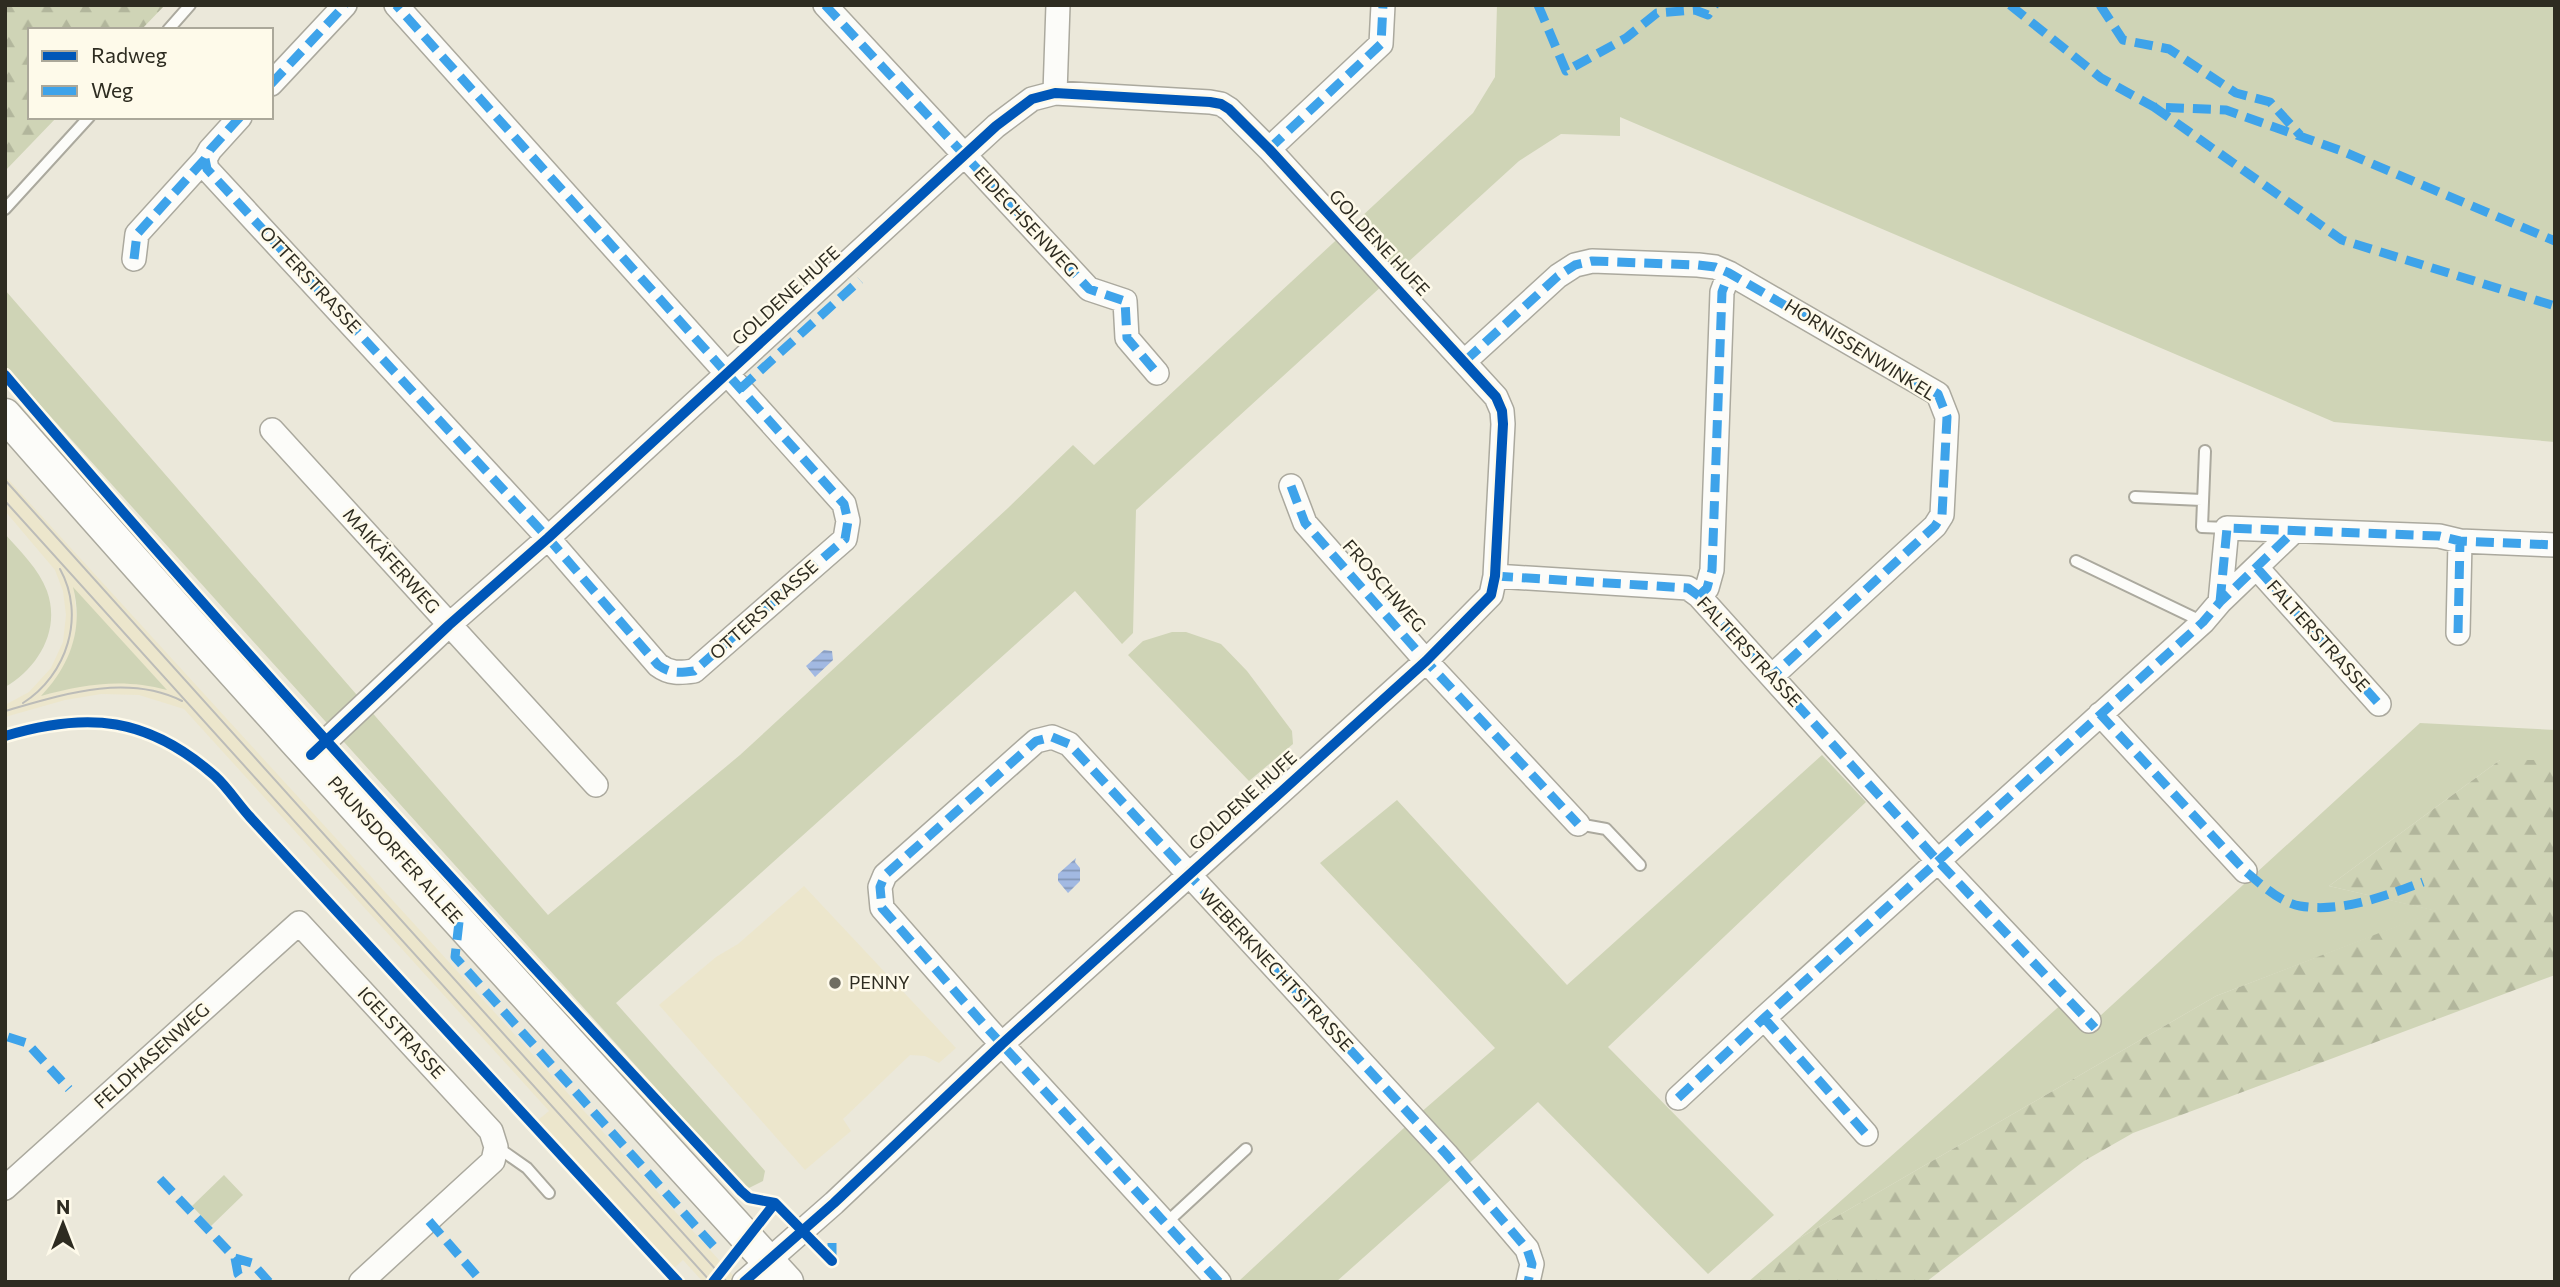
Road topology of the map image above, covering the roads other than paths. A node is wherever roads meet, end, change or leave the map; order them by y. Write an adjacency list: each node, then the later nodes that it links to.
1 (190, 5): 7 (lane)
2 (345, 5): 8 (street)
3 (396, 5): 20 (street, OTTERSTRASSE)
4 (825, 5): 13 (street, EIDECHSENWEG)
5 (1058, 5): 9 (street)
6 (1383, 5): 12 (street)
7 (170, 28)
8 (273, 83)
9 (1055, 93): 12 (street, GOLDENE HUFE); 13 (street, GOLDENE HUFE)
10 (87, 119): 15 (lane)
11 (238, 119): 14 (street)
12 (1269, 149): 18 (street, GOLDENE HUFE)
13 (964, 157): 19 (street, EIDECHSENWEG); 20 (street, GOLDENE HUFE)
14 (205, 159): 16 (street); 29 (street, OTTERSTRASSE)
15 (5, 209)
16 (134, 259)
17 (1730, 273): 18 (street, HORNISSENWINKEL); 35 (street); 41 (street, HORNISSENWINKEL)
18 (1465, 361): 34 (street, GOLDENE HUFE)
19 (1157, 373)
20 (727, 374): 29 (street, GOLDENE HUFE); 29 (street, OTTERSTRASSE)
21 (5, 415): 44 (main road, PAUNSDORFER ALLEE)
22 (272, 430): 38 (street, MAIKÄFERWEG)
23 (2205, 451): 26 (lane)
24 (1291, 486): 40 (street, FROSCHWEG)
25 (2135, 497): 26 (lane)
26 (2202, 500): 27 (lane)
27 (2227, 528): 28 (street); 36 (street)
28 (2293, 531): 30 (street); 33 (street, FALTERSTRASSE)
29 (548, 538): 38 (street, GOLDENE HUFE)
30 (2459, 541): 31 (street); 39 (street)
31 (2555, 545)
32 (2076, 561): 37 (lane)
33 (2257, 568): 36 (street, FALTERSTRASSE); 42 (street, FALTERSTRASSE)
34 (1495, 576): 35 (street, FALTERSTRASSE); 40 (street, GOLDENE HUFE)
35 (1699, 596): 41 (street, FALTERSTRASSE)
36 (2221, 601): 37 (street, FALTERSTRASSE)
37 (2203, 622): 43 (street, FALTERSTRASSE)
38 (449, 625): 44 (street, GOLDENE HUFE); 45 (street, MAIKÄFERWEG)
39 (2458, 633)
40 (1426, 661): 46 (street, FROSCHWEG); 50 (street, GOLDENE HUFE)
41 (1772, 676): 47 (street, FALTERSTRASSE)
42 (2379, 704)
43 (2100, 714): 47 (street, FALTERSTRASSE); 49 (street)
44 (311, 755): 62 (main road, PAUNSDORFER ALLEE)
45 (596, 785)
46 (1578, 824): 48 (lane)
47 (1938, 861): 52 (street, FALTERSTRASSE); 53 (street, FALTERSTRASSE)
48 (1640, 865)
49 (2245, 871)
50 (1188, 874): 54 (street, GOLDENE HUFE); 54 (street, WEBERKNECHTSTRASSE); 66 (street, WEBERKNECHTSTRASSE)
51 (299, 923): 57 (street, IGELSTRASSE); 59 (street, FELDHASENWEG)
52 (1764, 1018): 55 (street, FALTERSTRASSE); 56 (street)
53 (2089, 1021)
54 (1002, 1044): 61 (street, WEBERKNECHTSTRASSE); 62 (street, GOLDENE HUFE)
55 (1678, 1098)
56 (1866, 1134)
57 (496, 1147): 60 (lane); 63 (street)
58 (1246, 1149): 61 (lane)
59 (5, 1188)
60 (550, 1193)
61 (1165, 1224): 65 (street, WEBERKNECHTSTRASSE)
62 (778, 1271): 64 (street, GOLDENE HUFE)
63 (361, 1282)
64 (744, 1282)
65 (1219, 1282)
66 (1528, 1282)

